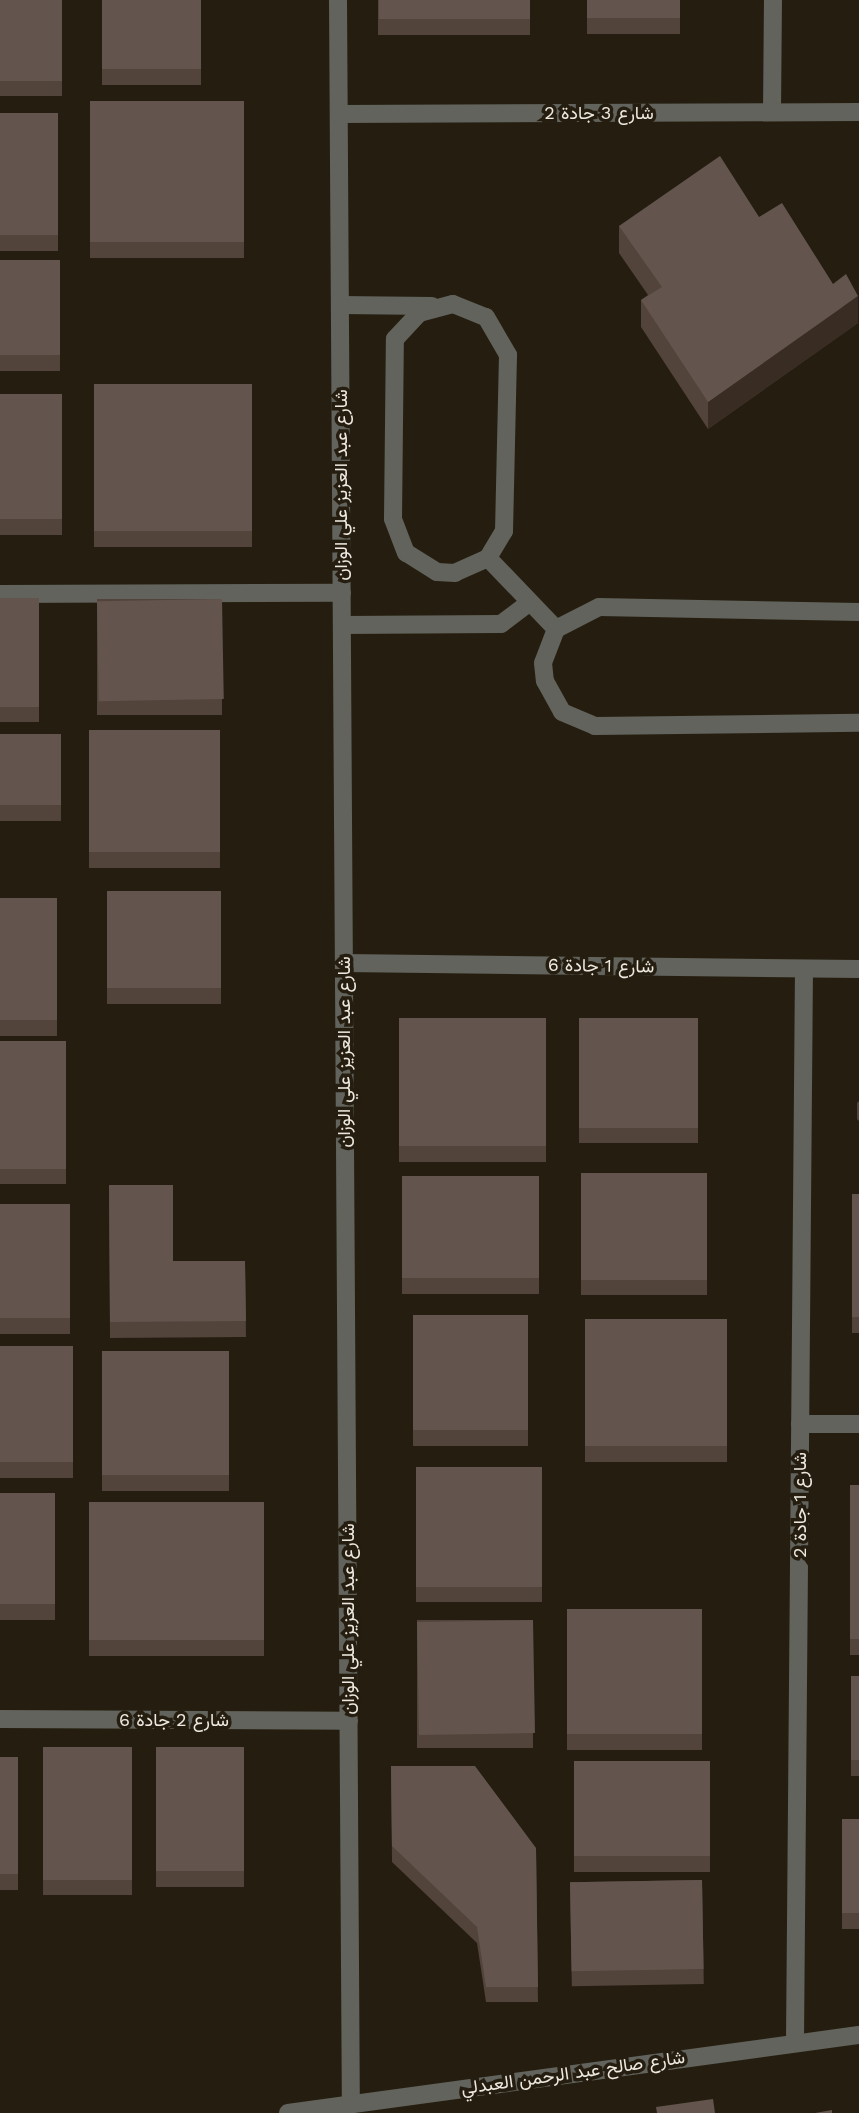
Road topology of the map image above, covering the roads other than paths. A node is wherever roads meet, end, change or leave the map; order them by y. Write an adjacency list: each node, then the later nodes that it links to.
1 (338, 0): 5 (street, شارع عبد العزيز علي الوزان)
2 (773, 0): 3 (street)
3 (772, 112): 4 (street, شارع 3 جادة 2); 5 (street, شارع 3 جادة 2)
4 (859, 112)
5 (339, 114): 6 (street, شارع عبد العزيز علي الوزان)
6 (340, 305): 7 (street); 9 (street, شارع عبد العزيز علي الوزان)
7 (435, 306): 8 (street); 8 (street)
8 (488, 558): 11 (street)
9 (342, 593): 10 (street); 13 (street, شارع عبد العزيز علي الوزان)
10 (0, 594)
11 (530, 603): 13 (street); 14 (street)
12 (859, 612): 14 (street)
13 (342, 625): 16 (street, شارع عبد العزيز علي الوزان)
14 (556, 629): 15 (street)
15 (859, 723)
16 (344, 963): 17 (street, شارع 1 جادة 6); 22 (street, شارع عبد العزيز علي الوزان)
17 (804, 969): 18 (street, شارع 1 جادة 6); 19 (street, شارع 1 جادة 2)
18 (859, 969)
19 (800, 1424): 20 (street); 24 (street, شارع 1 جادة 2)
20 (859, 1424)
21 (0, 1718): 22 (street, شارع 2 جادة 6)
22 (349, 1721): 25 (street, شارع عبد العزيز علي الوزان)
23 (859, 2035): 24 (street, شارع صالح عبد الرحمن العبدلي)
24 (795, 2042): 25 (street, شارع صالح عبد الرحمن العبدلي)
25 (351, 2104): 26 (street, شارع صالح عبد الرحمن العبدلي)
26 (288, 2113)

